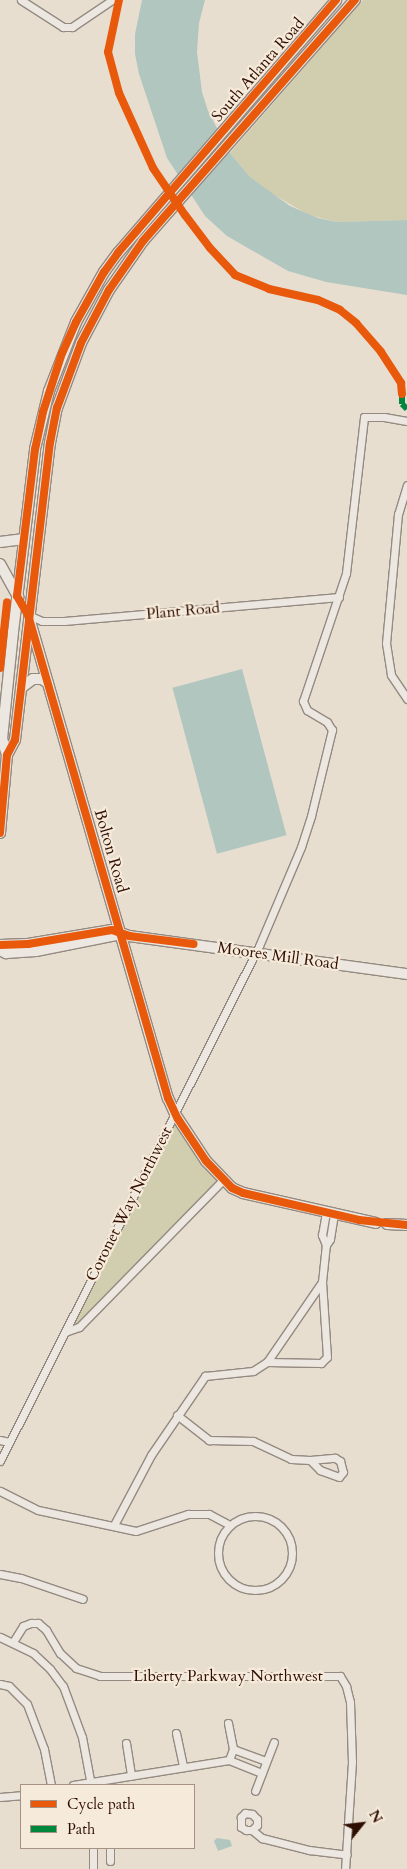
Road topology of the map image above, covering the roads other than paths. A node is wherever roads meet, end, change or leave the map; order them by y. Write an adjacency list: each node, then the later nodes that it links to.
1 (21, 0): 2 (street)
2 (112, 0)
3 (336, 0): 7 (main road, South Atlanta Road)
4 (355, 0): 12 (main road, South Atlanta Road)
5 (407, 421): 11 (street, Coronet Way Northwest)
6 (407, 485): 15 (street)
7 (24, 539): 8 (main road); 10 (main road, South Atlanta Road)
8 (0, 542)
9 (0, 564): 10 (main road, Bolton Road)
10 (17, 596): 12 (main road, Bolton Road); 16 (main road, South Atlanta Road)
11 (339, 597): 12 (street, Plant Road); 22 (street, Coronet Way Northwest)
12 (28, 615): 13 (main road, Bolton Road); 14 (main road, South Atlanta Road)
13 (48, 683): 14 (main road); 19 (main road, Bolton Road)
14 (21, 688): 16 (main road, South Atlanta Road)
15 (407, 699)
16 (7, 755): 17 (main road)
17 (2, 791): 18 (main road)
18 (0, 833)
19 (120, 934): 20 (main road, Moores Mill Road); 21 (main road, Moores Mill Road); 22 (main road, Moores Mill Road); 24 (main road, Bolton Road)
20 (0, 945)
21 (0, 950)
22 (256, 953): 23 (main road, Moores Mill Road); 24 (street, Coronet Way Northwest)
23 (407, 974)
24 (175, 1114): 25 (main road, Bolton Road); 31 (street, Coronet Way Northwest)
25 (223, 1180): 26 (main road, Bolton Road); 31 (street)
26 (330, 1214): 27 (main road, Bolton Road); 30 (street)
27 (376, 1223)
28 (387, 1224): 29 (main road)
29 (407, 1225)
30 (322, 1282): 32 (street); 32 (street)
31 (65, 1332): 35 (street, Coronet Way Northwest)
32 (267, 1362): 33 (street)
33 (176, 1415): 36 (street); 39 (street)
34 (0, 1440): 35 (street)
35 (9, 1442): 37 (street, Coronet Way Northwest)
36 (310, 1460)
37 (0, 1461)
38 (0, 1491): 39 (street)
39 (114, 1525): 40 (street)
40 (230, 1525): 40 (street)
41 (0, 1574): 42 (street)
42 (83, 1599)
43 (0, 1637): 44 (street)
44 (13, 1642): 57 (street); 65 (street, Liberty Parkway Northwest)
45 (0, 1684): 58 (street)
46 (228, 1723): 50 (street)
47 (176, 1733): 53 (street)
48 (126, 1742): 55 (street)
49 (274, 1742): 52 (street)
50 (233, 1749): 51 (street); 52 (street)
51 (229, 1760): 53 (street); 54 (street)
52 (266, 1761): 54 (street)
53 (183, 1767): 55 (street)
54 (262, 1773): 59 (street)
55 (131, 1776): 56 (street)
56 (106, 1782): 57 (street)
57 (91, 1783)
58 (51, 1784)
59 (255, 1791)
60 (20, 1795): 61 (street)
61 (0, 1797)
62 (252, 1830): 65 (street)
63 (93, 1849): 67 (street)
64 (110, 1849): 66 (street)
65 (347, 1855): 68 (street, Liberty Parkway Northwest)
66 (110, 1861)
67 (93, 1869)
68 (345, 1869)

